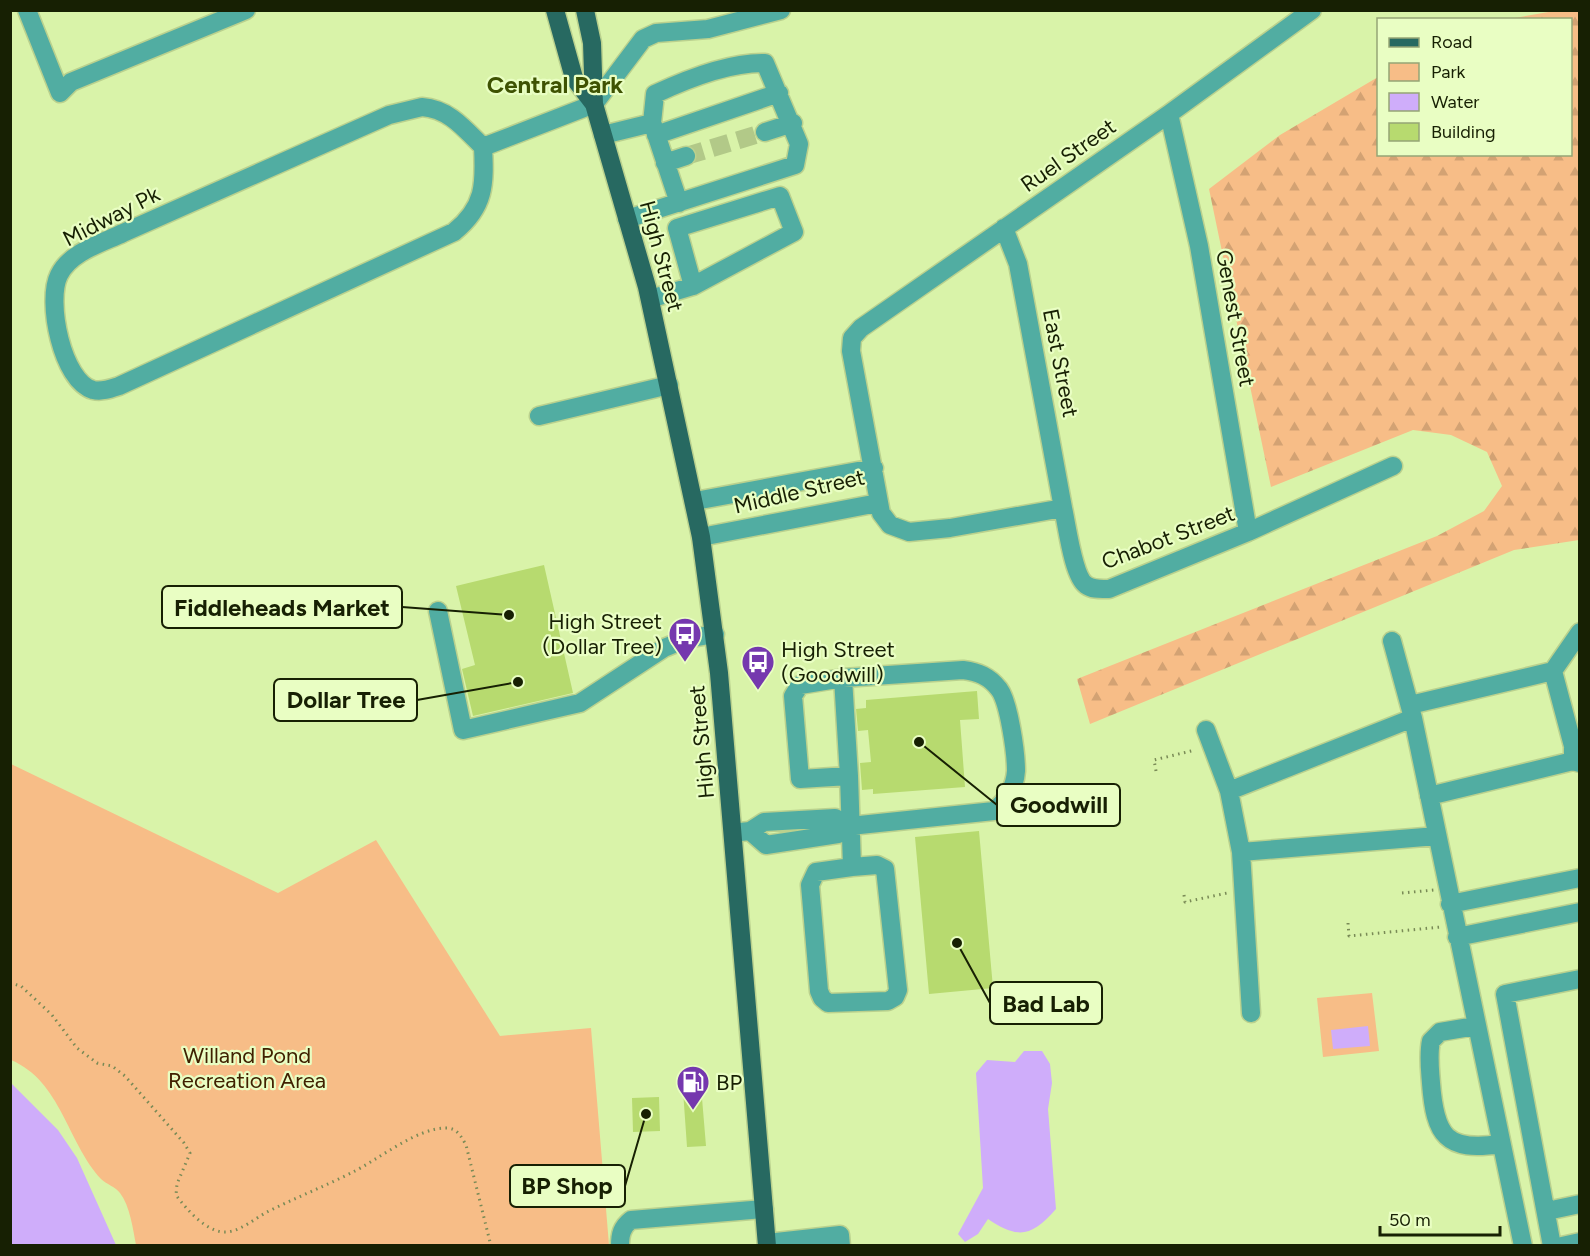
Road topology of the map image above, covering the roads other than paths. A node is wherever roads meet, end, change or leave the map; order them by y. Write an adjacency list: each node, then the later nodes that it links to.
1 (27, 10): 2 (street)
2 (246, 10)
3 (555, 10): 9 (main road, High Street)
4 (585, 10): 9 (main road, High Street)
5 (781, 10): 7 (street)
6 (1312, 10): 10 (street, Ruel Street)
7 (731, 16): 9 (street)
8 (779, 93): 11 (street); 12 (street); 12 (street)
9 (594, 104): 14 (main road, High Street); 15 (street)
10 (1169, 114): 20 (street, Ruel Street); 31 (street, Genest Street)
11 (793, 123): 13 (street); 18 (street)
12 (654, 129): 14 (street); 17 (street)
13 (765, 132)
14 (603, 135): 19 (main road, High Street)
15 (483, 147): 15 (street, Midway Pk)
16 (686, 156): 17 (street)
17 (665, 163): 18 (street)
18 (679, 203): 19 (street)
19 (627, 219): 22 (main road, High Street)
20 (1004, 228): 23 (street, Ruel Street); 30 (street, East Street)
21 (693, 286): 21 (street); 22 (street)
22 (650, 299): 24 (main road, High Street)
23 (852, 339): 27 (street, Middle Street)
24 (669, 385): 25 (street); 28 (main road, High Street)
25 (539, 416)
26 (1393, 466): 31 (street, Chabot Street)
27 (874, 468): 28 (street, Middle Street); 29 (street, Middle Street)
28 (695, 501): 32 (main road, High Street)
29 (879, 503): 30 (street); 32 (street, Middle Street)
30 (1063, 508): 31 (street, Chabot Street)
31 (1248, 532)
32 (701, 537): 35 (main road, High Street)
33 (438, 611): 35 (street)
34 (1580, 632): 37 (street)
35 (715, 634): 46 (main road, High Street)
36 (1392, 641): 39 (street)
37 (1553, 671): 39 (street); 41 (street)
38 (843, 678): 42 (street); 42 (street); 45 (street)
39 (1411, 711): 43 (street); 44 (street)
40 (1209, 738): 43 (street)
41 (1576, 762): 44 (street)
42 (849, 776): 45 (street)
43 (1229, 791): 48 (street)
44 (1429, 796): 47 (street)
45 (850, 826): 46 (street); 49 (street)
46 (742, 832): 59 (main road, High Street)
47 (1437, 836): 48 (street); 51 (street)
48 (1241, 852): 55 (street)
49 (852, 867): 49 (street)
50 (1580, 878): 51 (street)
51 (1449, 896): 53 (street)
52 (1580, 912): 53 (street)
53 (1456, 932): 56 (street)
54 (1580, 979): 60 (street)
55 (1251, 1013)
56 (1476, 1026): 57 (street); 57 (street)
57 (1500, 1144): 65 (street)
58 (1580, 1204): 60 (street)
59 (764, 1209): 62 (main road, High Street); 63 (street)
60 (1547, 1210): 66 (street)
61 (1580, 1242): 67 (street)
62 (767, 1244): 64 (street)
63 (620, 1245)
64 (841, 1245)
65 (1522, 1245)
66 (1552, 1245)
67 (1562, 1245)

